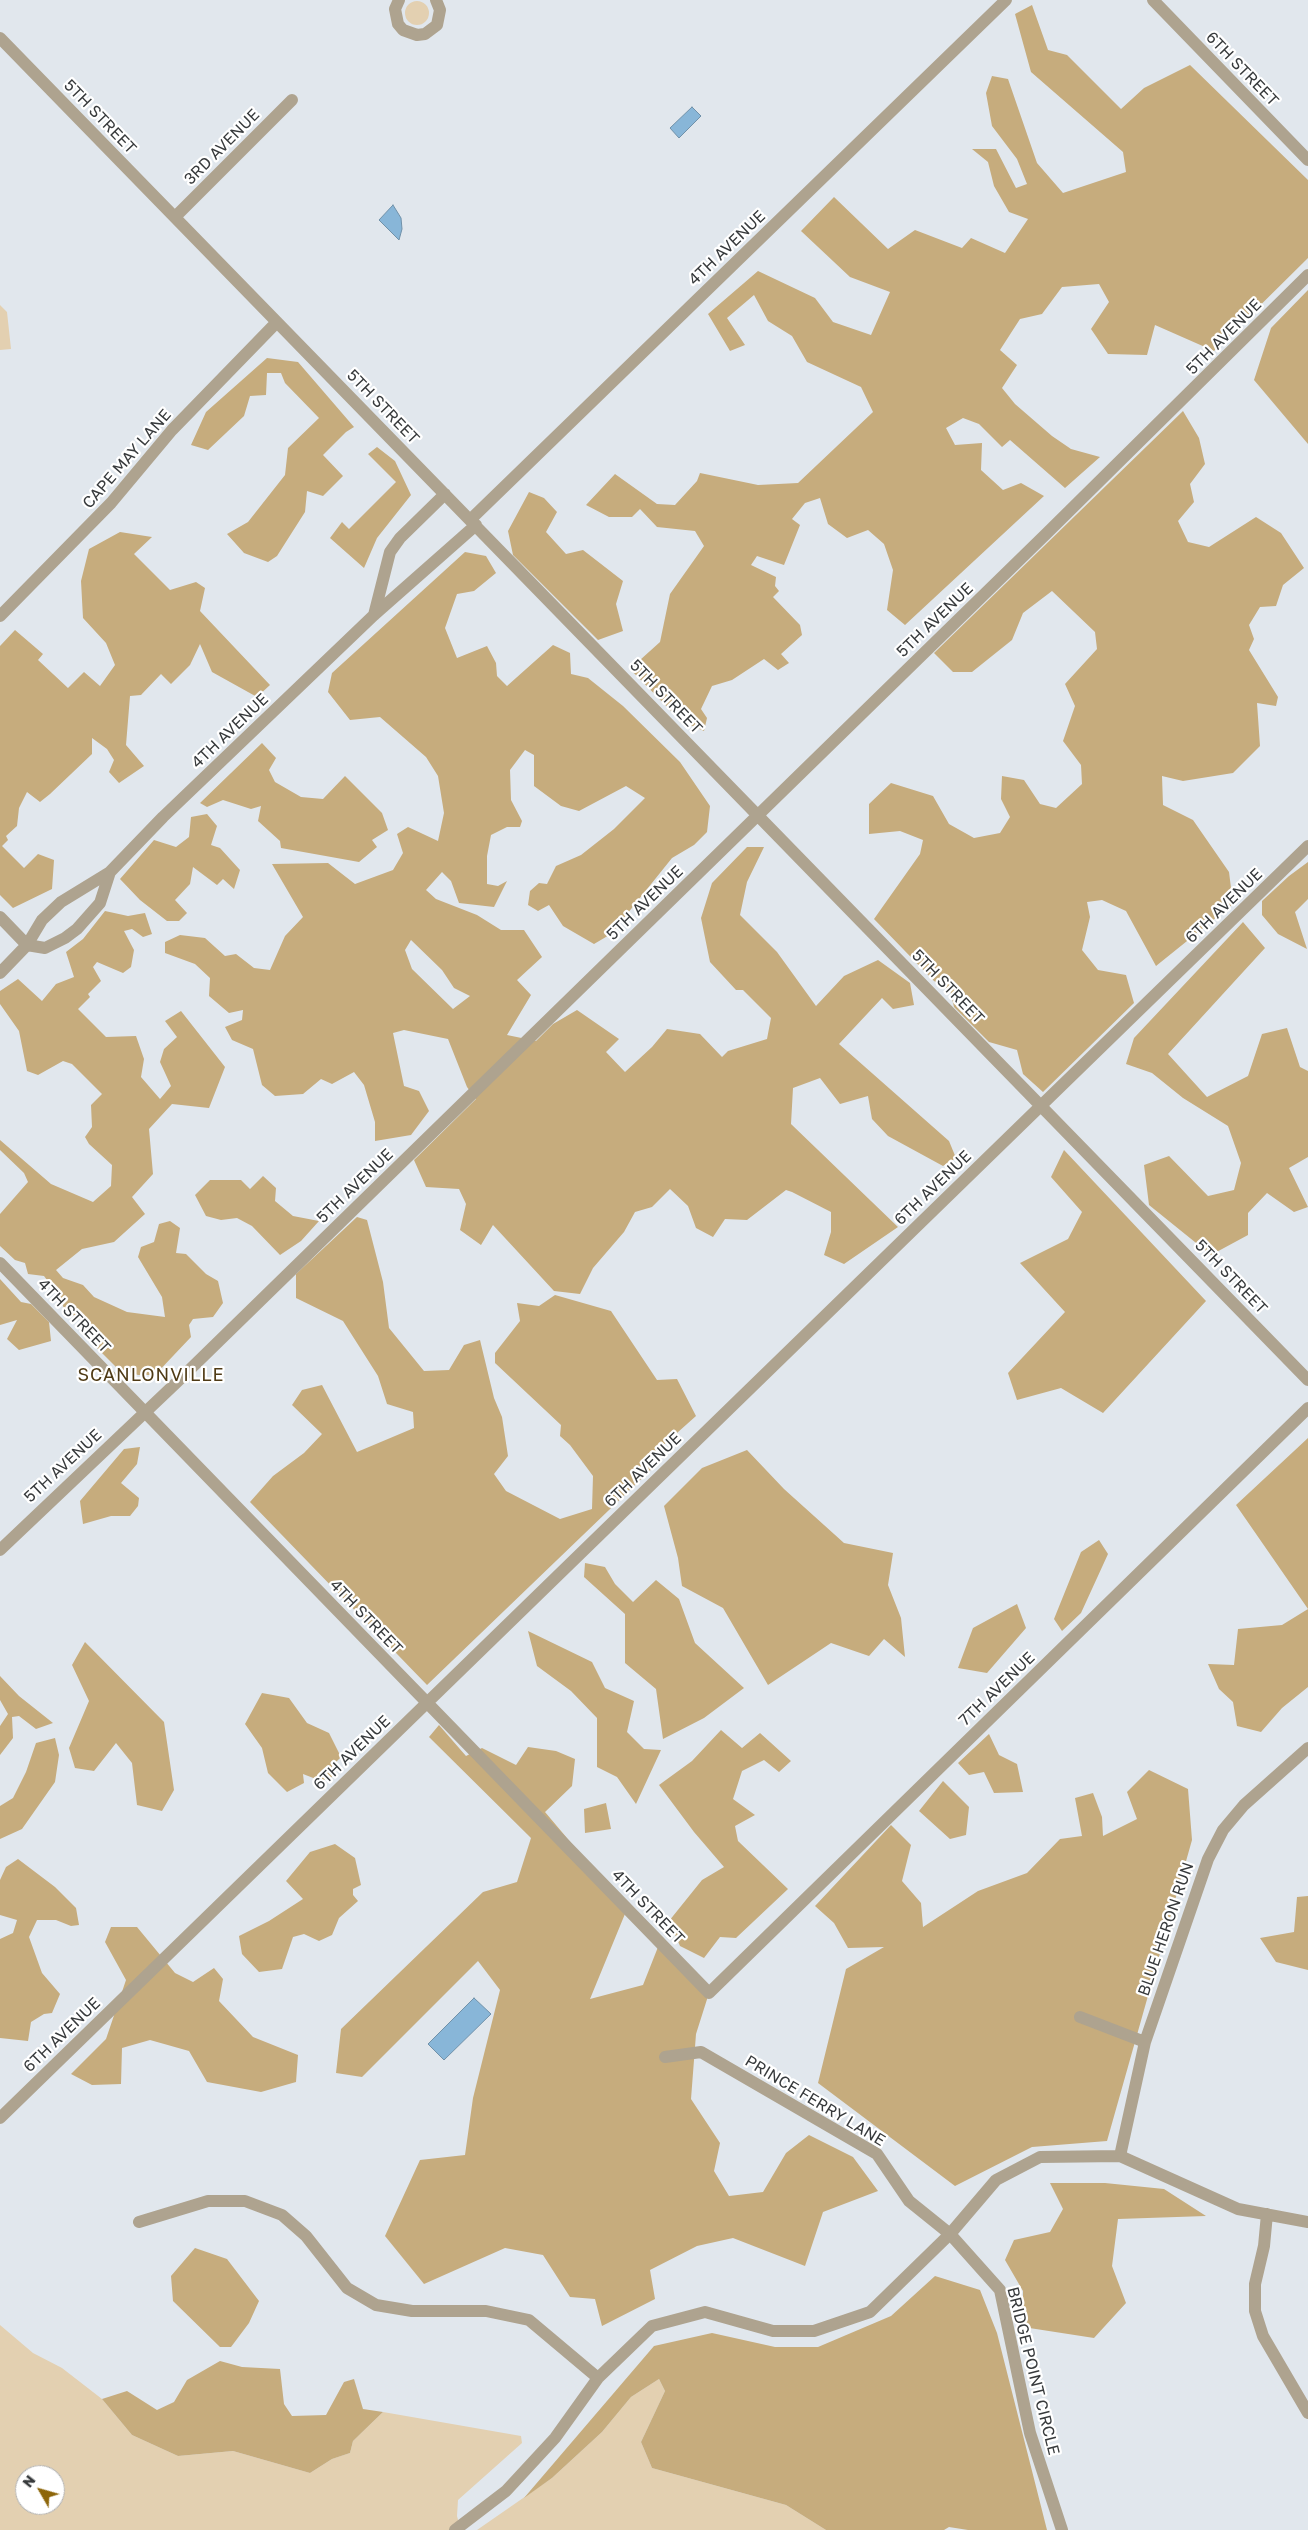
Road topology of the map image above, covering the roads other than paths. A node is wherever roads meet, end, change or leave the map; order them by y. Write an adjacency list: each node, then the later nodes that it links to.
1 (399, 0): 2 (street)
2 (436, 0)
3 (1006, 0): 12 (street, 4TH AVENUE)
4 (1153, 0): 7 (street, 6TH STREET)
5 (0, 38): 8 (street, 5TH STREET)
6 (292, 100): 8 (street, 3RD AVENUE)
7 (1308, 160)
8 (175, 217): 10 (street, 5TH STREET)
9 (1308, 275): 15 (street, 5TH AVENUE)
10 (277, 322): 11 (street, 5TH STREET); 14 (street, CAPE MAY LANE)
11 (445, 494): 12 (street, 5TH STREET); 13 (street)
12 (473, 523): 13 (street, 4TH AVENUE); 15 (street, 5TH STREET)
13 (374, 615): 17 (street, 4TH AVENUE)
14 (0, 616)
15 (758, 815): 21 (street, 5TH STREET); 25 (street, 5TH AVENUE)
16 (1308, 846): 21 (street, 6TH AVENUE)
17 (110, 872): 19 (street, 4TH AVENUE); 19 (street, 4TH AVENUE)
18 (0, 917): 19 (street)
19 (27, 945): 20 (street, 4TH AVENUE)
20 (0, 973)
21 (1041, 1106): 23 (street, 5TH STREET); 27 (street, 6TH AVENUE)
22 (0, 1263): 25 (street, 4TH STREET)
23 (1308, 1380)
24 (1308, 1408): 29 (street, 7TH AVENUE)
25 (145, 1413): 26 (street, 5TH AVENUE); 27 (street, 4TH STREET)
26 (0, 1550)
27 (427, 1702): 29 (street, 4TH STREET); 33 (street, 6TH AVENUE)
28 (1308, 1748): 31 (street, BLUE HERON RUN)
29 (709, 1993)
30 (1080, 2018): 31 (street)
31 (1145, 2042): 34 (street, BLUE HERON RUN)
32 (665, 2057): 38 (street, PRINCE FERRY LANE)
33 (0, 2118)
34 (1120, 2156): 35 (street); 38 (street)
35 (1266, 2214): 37 (street); 40 (street)
36 (139, 2222): 39 (street)
37 (1308, 2222)
38 (950, 2234): 39 (street); 42 (street, BRIDGE POINT CIRCLE)
39 (598, 2378): 41 (street)
40 (1308, 2413)
41 (457, 2528)
42 (1062, 2530)

